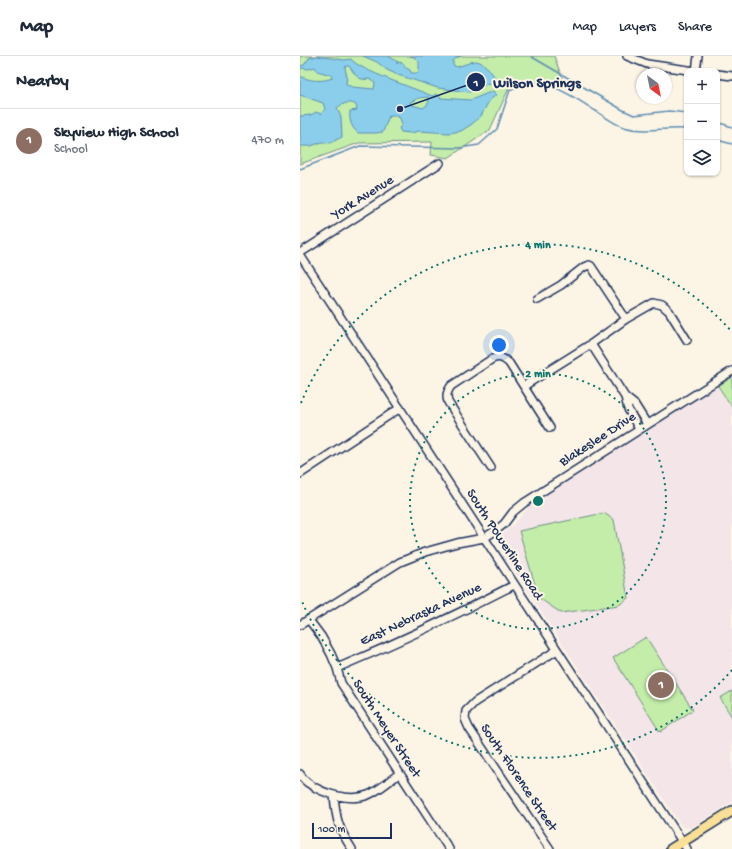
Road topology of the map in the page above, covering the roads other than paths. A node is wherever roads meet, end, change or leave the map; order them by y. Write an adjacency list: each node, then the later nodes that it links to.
1 (627, 56): 4 (street)
2 (698, 56): 3 (street)
3 (696, 68)
4 (684, 69)
5 (720, 74): 6 (street)
6 (732, 76)
7 (440, 163): 8 (street, York Avenue)
8 (300, 254): 16 (street, South Powerline Road)
9 (537, 299): 10 (street)
10 (626, 319): 11 (street); 12 (street)
11 (687, 340)
12 (591, 344): 14 (street); 15 (street)
13 (732, 371): 17 (street, Blakeslee Drive)
14 (524, 386): 18 (street); 20 (street)
15 (625, 397): 17 (street); 19 (street)
16 (400, 408): 21 (street); 22 (street, South Powerline Road)
17 (647, 424): 19 (street, Blakeslee Drive)
18 (550, 428)
19 (640, 429): 22 (street, Blakeslee Drive)
20 (490, 468)
21 (300, 474)
22 (484, 538): 23 (street, South Powerline Road); 24 (street)
23 (514, 585): 26 (street, South Powerline Road); 27 (street, East Nebraska Avenue)
24 (309, 620): 25 (street); 27 (street, South Meyer Street)
25 (300, 625)
26 (557, 650): 32 (street, South Powerline Road); 35 (street, South Florence Street)
27 (337, 668): 29 (street, South Meyer Street)
28 (300, 774): 30 (street)
29 (399, 774): 30 (street); 34 (street, South Meyer Street)
30 (334, 795): 33 (street)
31 (732, 811): 32 (main road)
32 (684, 845): 36 (main road)
33 (352, 849)
34 (449, 849)
35 (550, 849)
36 (672, 849)

